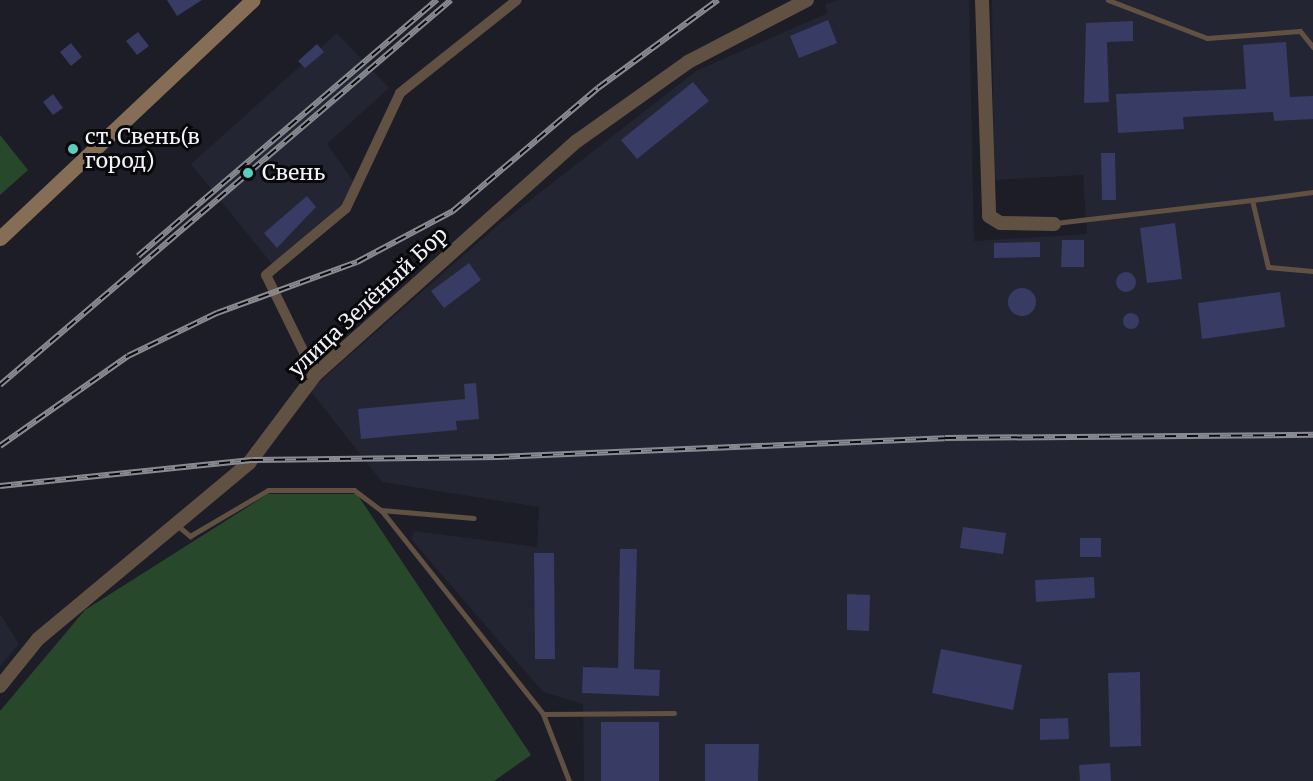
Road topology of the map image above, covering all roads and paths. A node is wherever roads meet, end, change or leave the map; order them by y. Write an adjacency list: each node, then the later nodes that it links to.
1 (253, 0): 10 (main road)
2 (517, 0): 12 (street)
3 (807, 0): 12 (street, улица Зелёный Бор)
4 (982, 0): 9 (street)
5 (1108, 0): 6 (lane)
6 (1313, 47)
7 (1313, 192): 8 (lane)
8 (1252, 200): 9 (lane); 11 (lane)
9 (1054, 224)
10 (0, 238)
11 (1313, 271)
12 (315, 375): 15 (street, улица Зелёный Бор)
13 (381, 510): 14 (lane); 15 (lane); 18 (lane)
14 (474, 518)
15 (178, 526): 16 (street, улица Зелёный Бор)
16 (0, 686)
17 (674, 713): 18 (lane)
18 (543, 714): 19 (lane)
19 (568, 781)

